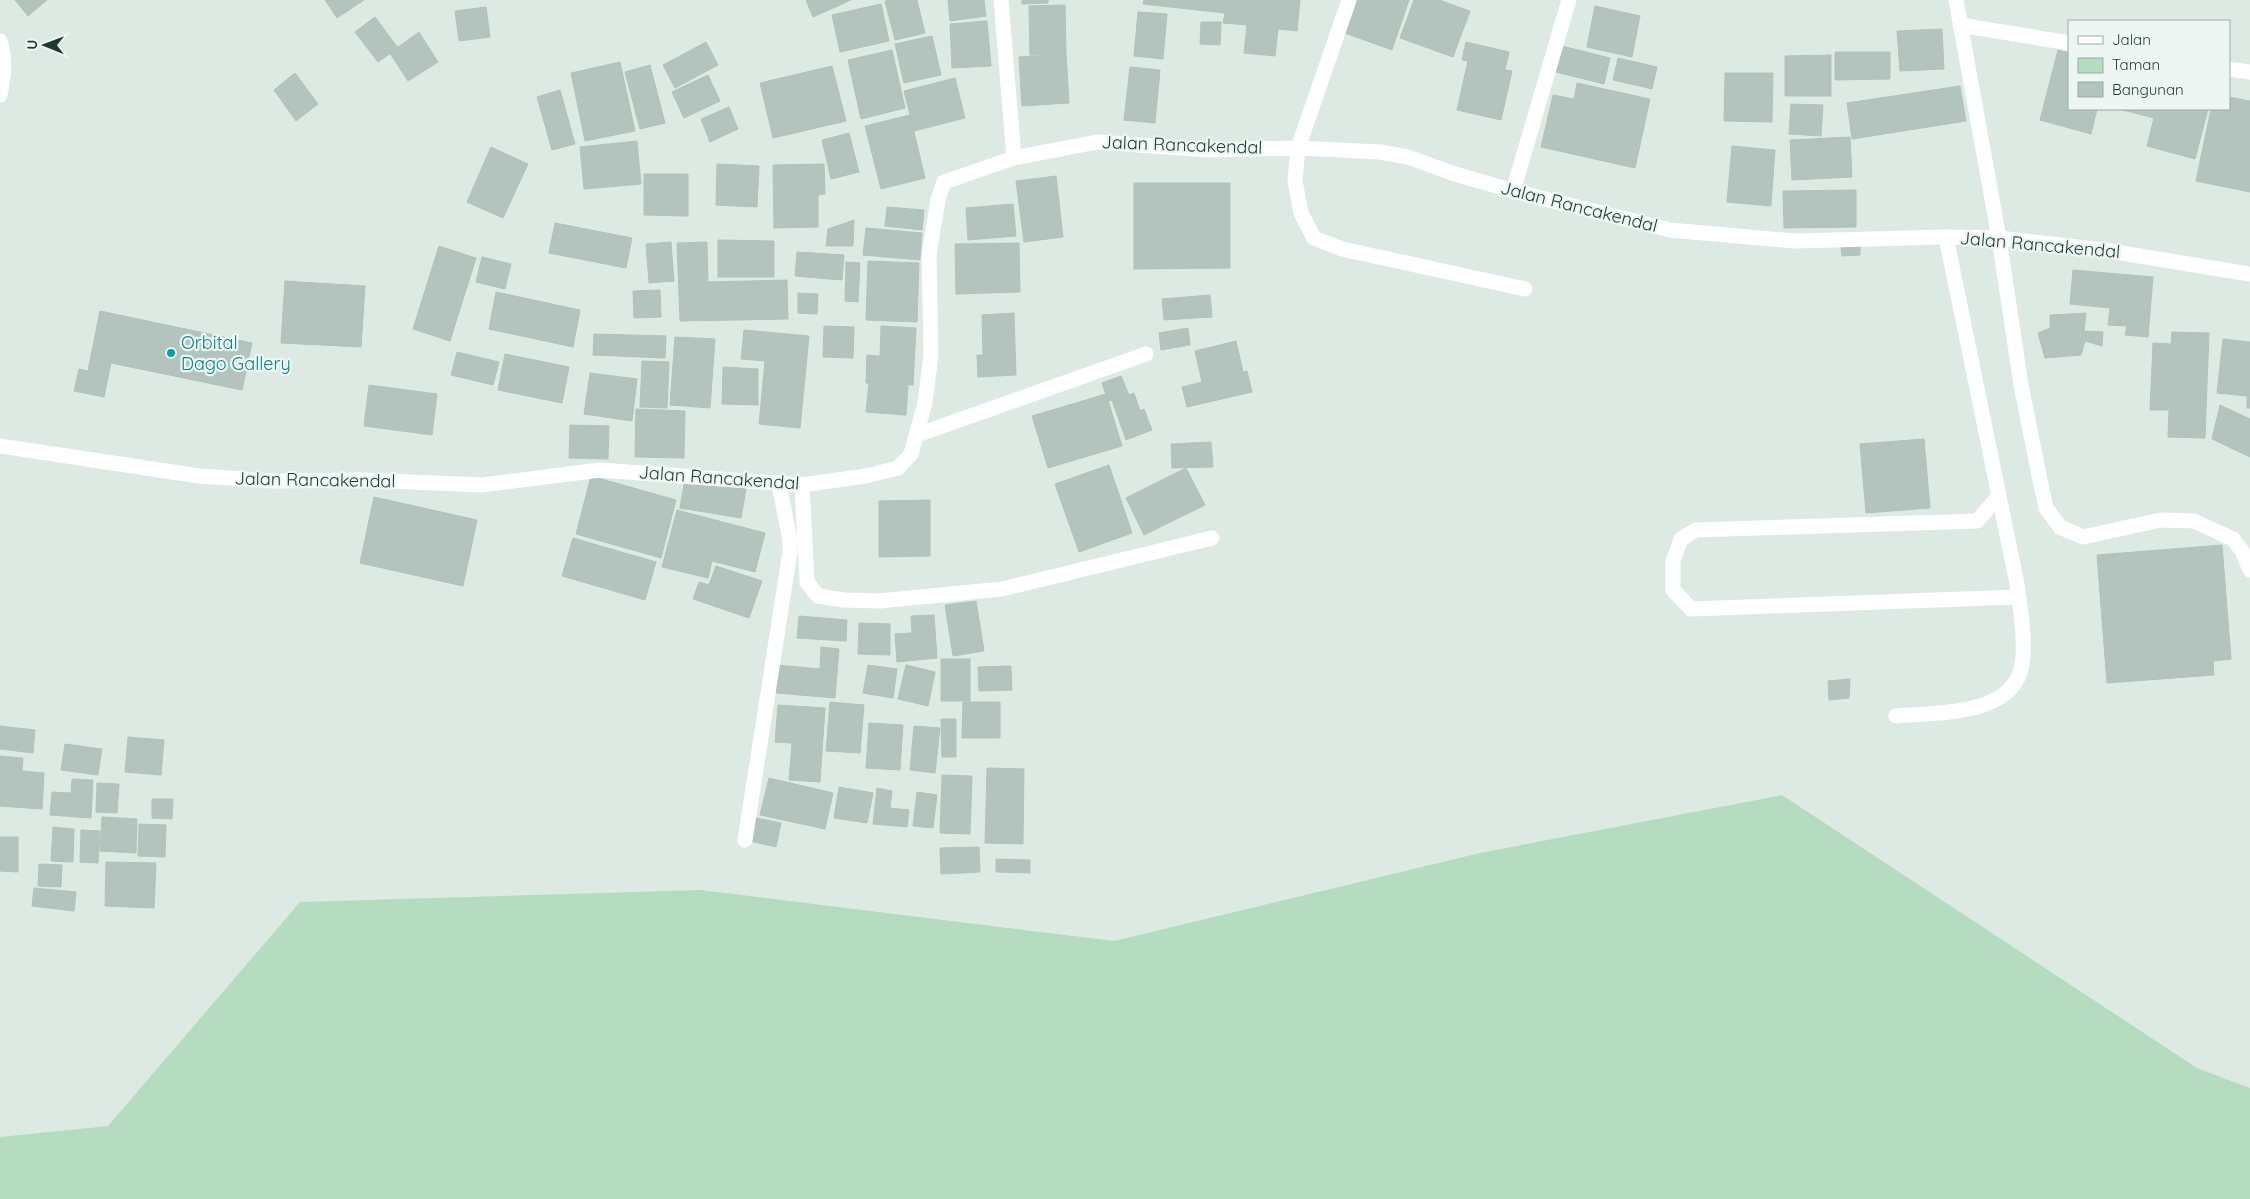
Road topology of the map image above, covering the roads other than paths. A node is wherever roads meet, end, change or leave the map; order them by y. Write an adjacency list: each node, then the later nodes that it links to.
1 (1002, 0): 12 (street)
2 (1349, 0): 11 (street)
3 (1569, 0): 13 (street)
4 (1956, 0): 5 (street)
5 (1960, 25): 7 (street); 15 (street)
6 (0, 40): 10 (street)
7 (2068, 43)
8 (2230, 69): 9 (street)
9 (2250, 72)
10 (0, 95)
11 (1298, 148): 12 (street, Jalan Rancakendal); 13 (street, Jalan Rancakendal); 17 (street)
12 (1014, 158): 19 (street, Jalan Rancakendal)
13 (1513, 191): 14 (street, Jalan Rancakendal)
14 (1946, 237): 15 (street, Jalan Rancakendal); 23 (street)
15 (1999, 238): 16 (street, Jalan Rancakendal); 25 (street)
16 (2250, 274)
17 (1525, 289)
18 (1146, 354): 19 (street)
19 (917, 435): 22 (street, Jalan Rancakendal)
20 (0, 446): 21 (street, Jalan Rancakendal)
21 (779, 485): 22 (street, Jalan Rancakendal); 28 (street)
22 (802, 485): 24 (street)
23 (1998, 497): 26 (street); 26 (street)
24 (1212, 538)
25 (2250, 570)
26 (2018, 597): 27 (street)
27 (1896, 716)
28 (745, 840)

